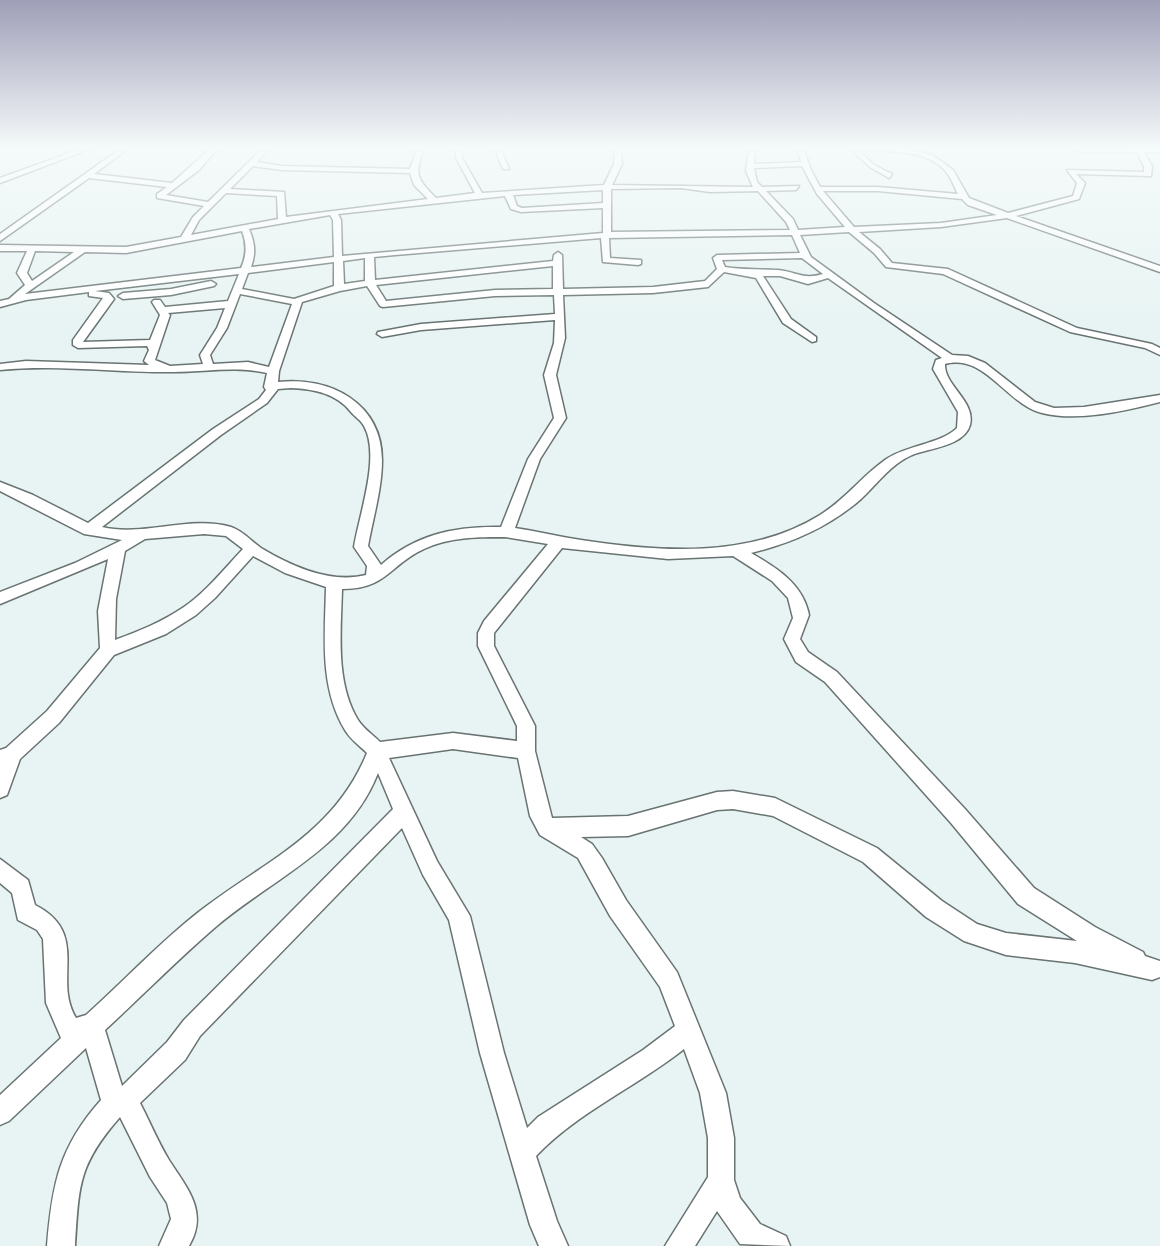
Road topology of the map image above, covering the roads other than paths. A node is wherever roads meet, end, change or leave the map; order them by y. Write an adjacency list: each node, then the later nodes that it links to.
1 (47, 205): 25 (street)
2 (210, 205): 24 (street)
3 (281, 205): 17 (street)
4 (400, 205): 12 (street)
5 (516, 205): 14 (street)
6 (608, 205): 14 (street); 21 (street)
7 (773, 205): 19 (street)
8 (833, 205): 16 (street)
9 (981, 205): 15 (street)
10 (1046, 205): 15 (street)
11 (40, 212): 25 (street)
12 (333, 213): 17 (street); 32 (street)
13 (936, 214): 16 (street)
14 (562, 216): 22 (street)
15 (1006, 216): 20 (street); 36 (street)
16 (844, 220): 19 (street); 20 (street)
17 (282, 221): 18 (street)
18 (244, 226): 24 (street); 40 (street)
19 (793, 228): 20 (street); 21 (street); 31 (street)
20 (853, 231): 59 (street)
21 (606, 235): 22 (street); 33 (street)
22 (573, 238): 23 (street)
23 (558, 239): 26 (street); 34 (street)
24 (184, 240): 28 (street)
25 (0, 242): 27 (street)
26 (457, 246): 29 (street); 37 (street)
27 (32, 249): 28 (street); 43 (street)
28 (81, 251): 43 (street)
29 (369, 255): 32 (street); 42 (street)
30 (765, 255): 31 (street); 35 (street); 38 (street)
31 (805, 255): 41 (street)
32 (337, 259): 40 (street); 44 (street)
33 (638, 262)
34 (557, 263): 37 (street); 47 (street)
35 (722, 269): 39 (street); 47 (street)
36 (1160, 269)
37 (458, 272): 42 (street)
38 (773, 272): 39 (street); 41 (street)
39 (749, 273): 57 (street)
40 (242, 274): 45 (street); 46 (street); 48 (street)
41 (829, 275): 60 (street)
42 (370, 283): 44 (street); 47 (street)
43 (30, 285): 50 (street)
44 (339, 288): 51 (street)
45 (237, 291): 51 (street); 53 (street)
46 (74, 293): 49 (street); 50 (street)
47 (556, 293): 55 (street)
48 (152, 294): 49 (street); 54 (street)
49 (109, 296): 58 (street)
50 (12, 300): 52 (street)
51 (296, 302): 64 (street)
52 (0, 304)
53 (232, 304): 54 (street); 62 (street)
54 (164, 310): 58 (street)
55 (558, 317): 56 (street); 69 (street)
56 (382, 334)
57 (812, 339)
58 (154, 344): 63 (street)
59 (1160, 352)
60 (951, 359): 66 (street); 74 (street)
61 (0, 367): 63 (street)
62 (209, 367): 63 (street); 64 (street)
63 (168, 369)
64 (273, 371): 65 (street)
65 (270, 387): 68 (street); 75 (street)
66 (1160, 398)
67 (0, 486): 68 (street)
68 (89, 530): 70 (street)
69 (506, 532): 71 (street); 75 (street)
70 (141, 537): 72 (street); 73 (street)
71 (558, 542): 74 (street); 82 (street)
72 (118, 549): 77 (street); 80 (street)
73 (251, 549): 76 (street); 80 (street)
74 (737, 552): 88 (street)
75 (373, 579): 76 (street)
76 (334, 582): 81 (street)
77 (23, 591): 78 (street); 79 (street)
78 (0, 598)
79 (0, 605)
80 (108, 650): 83 (street)
81 (377, 751): 82 (street); 85 (street); 89 (street)
82 (526, 751): 86 (street)
83 (7, 756): 84 (street)
84 (0, 789)
85 (404, 812): 91 (street); 93 (street)
86 (547, 828): 88 (street); 90 (street)
87 (0, 869): 89 (street)
88 (1156, 971)
89 (92, 1026): 91 (street); 92 (street)
90 (689, 1030): 93 (street); 94 (street)
91 (122, 1100): 96 (street); 97 (street)
92 (0, 1112)
93 (523, 1151): 95 (street)
94 (721, 1180): 98 (street); 99 (street)
95 (546, 1239)
96 (61, 1246)
97 (173, 1246)
98 (679, 1246)
99 (776, 1246)

